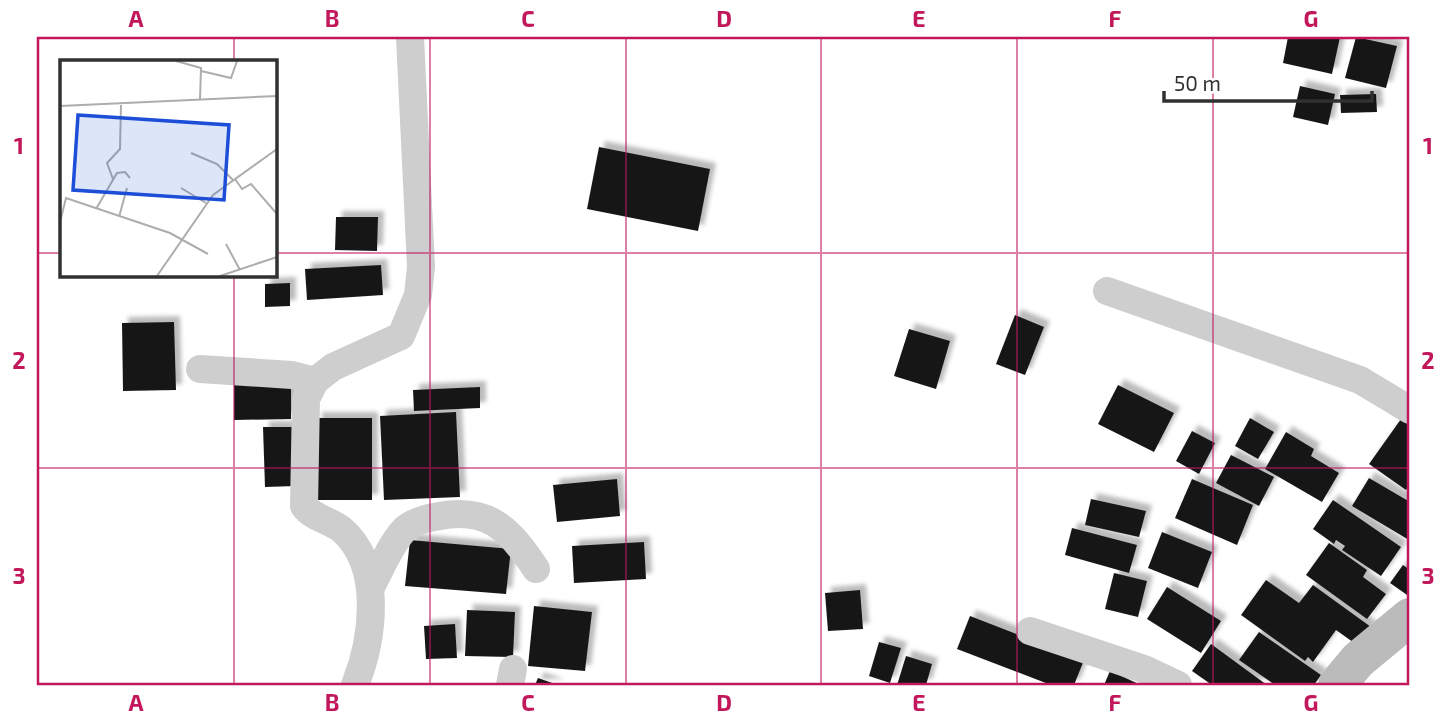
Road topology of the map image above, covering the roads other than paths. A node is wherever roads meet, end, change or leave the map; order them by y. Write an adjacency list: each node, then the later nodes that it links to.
1 (410, 37): 4 (street)
2 (1107, 291): 5 (street)
3 (200, 369): 4 (street)
4 (315, 381): 7 (street)
5 (1410, 410)
6 (536, 569): 7 (street)
7 (371, 587): 10 (street)
8 (1410, 617): 12 (street)
9 (1030, 631): 11 (street)
10 (355, 685)
11 (1178, 685)
12 (1337, 685)

